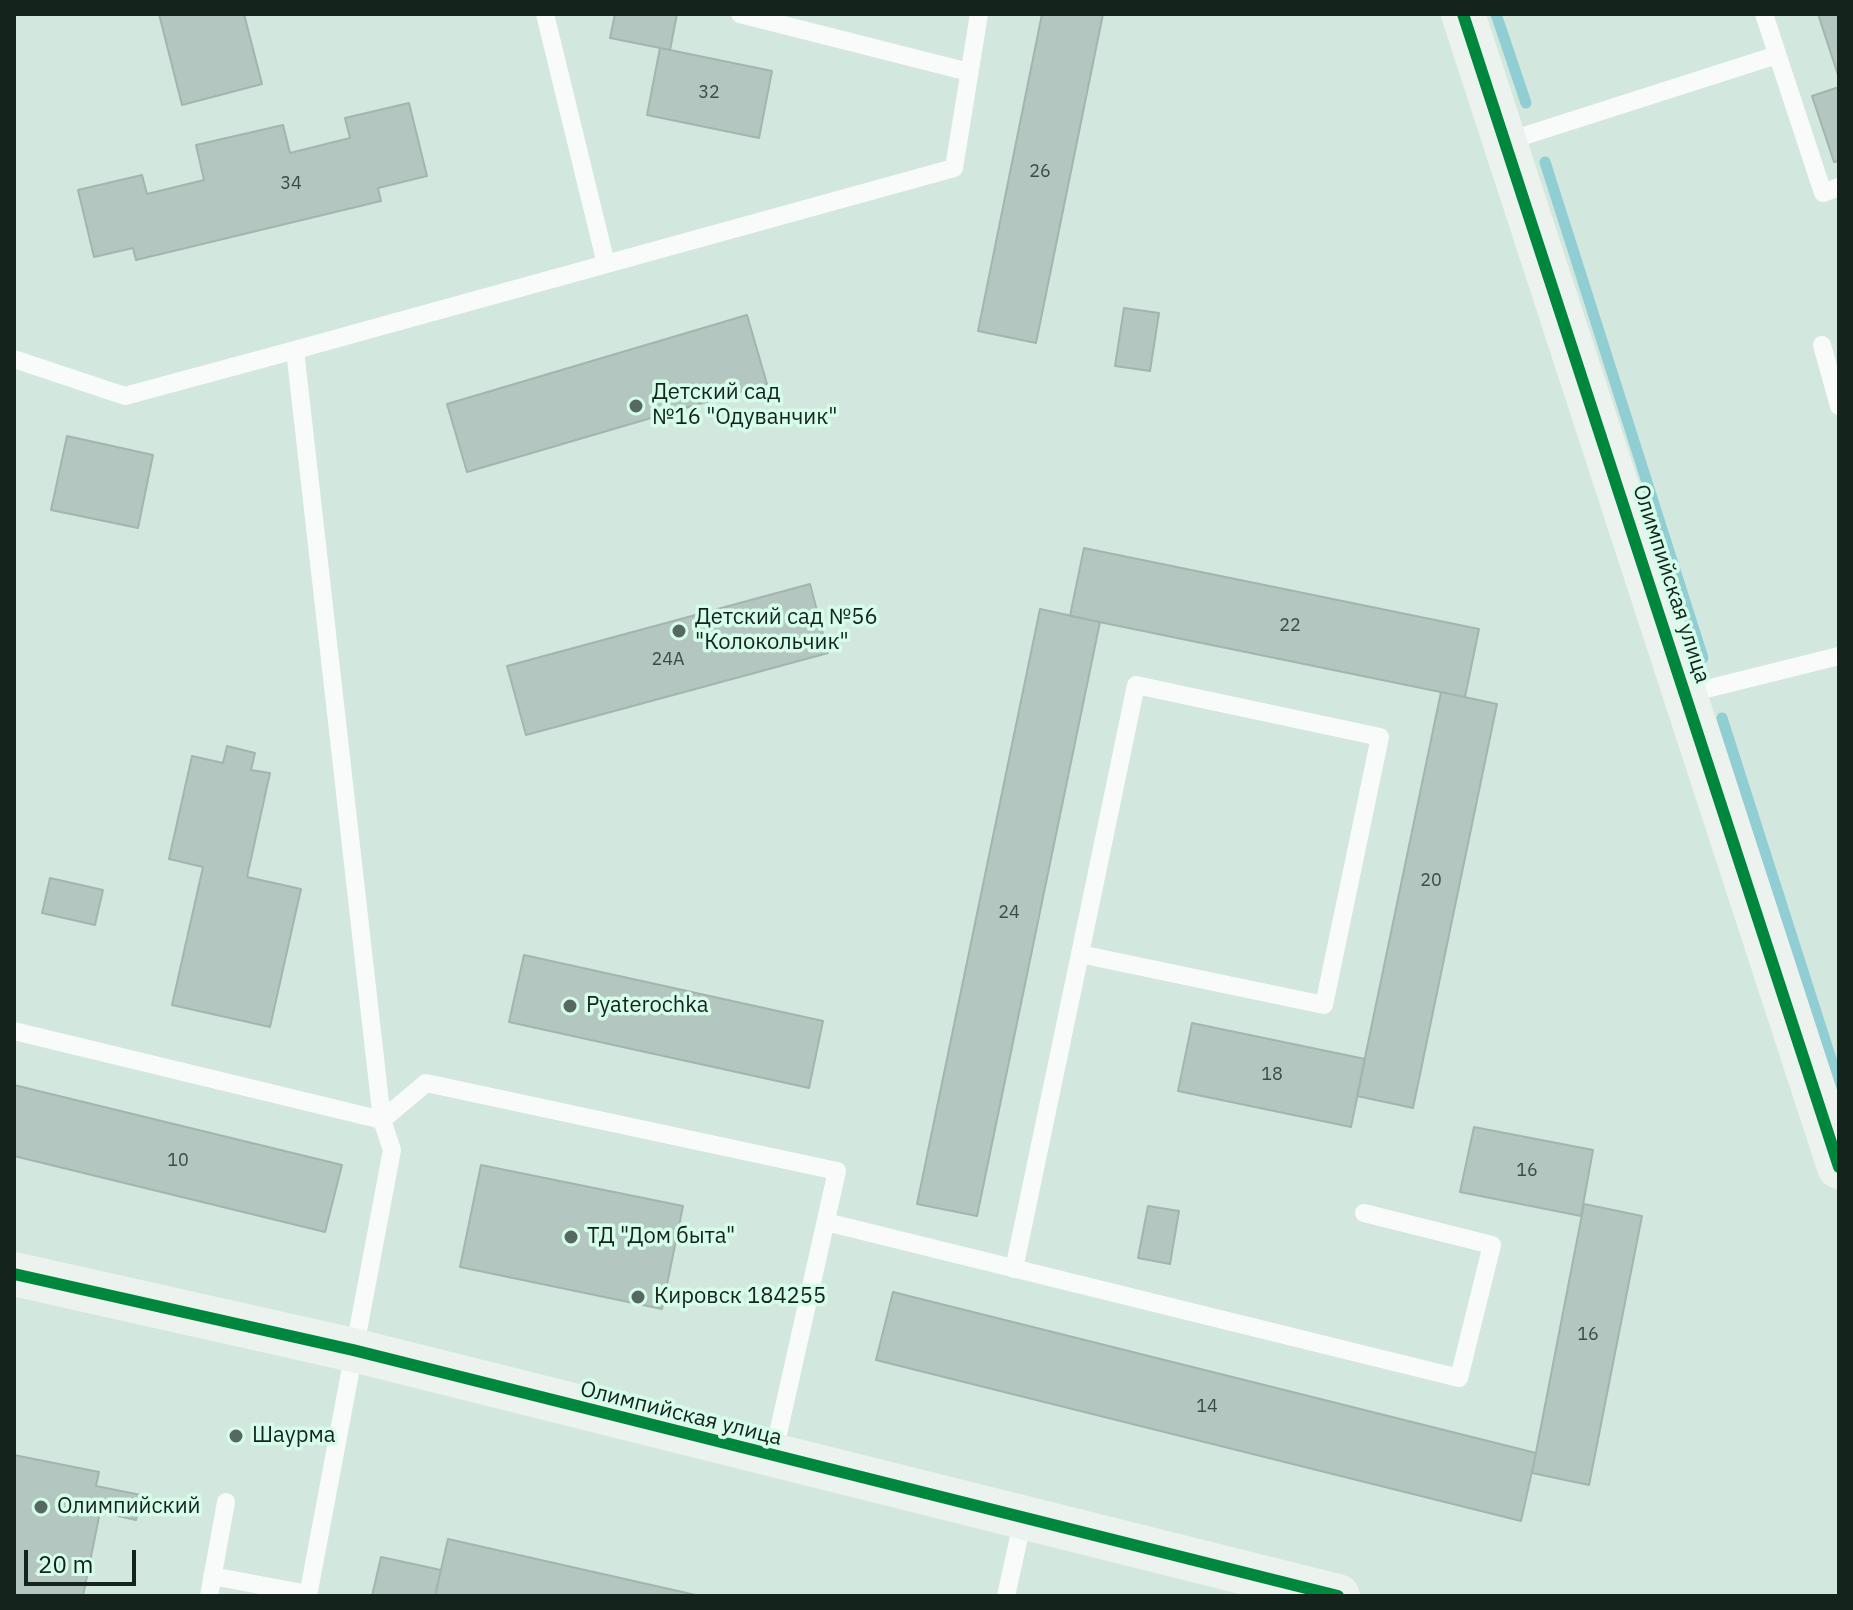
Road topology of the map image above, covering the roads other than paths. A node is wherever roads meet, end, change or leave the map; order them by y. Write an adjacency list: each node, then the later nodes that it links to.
1 (545, 14): 10 (lane)
2 (740, 14): 7 (lane)
3 (979, 14): 7 (lane)
4 (1463, 14): 8 (street, Олимпийская улица)
5 (1764, 14): 6 (lane)
6 (1777, 55): 8 (lane); 9 (lane)
7 (969, 72): 10 (lane)
8 (1505, 142): 16 (street, Олимпийская улица)
9 (1839, 187)
10 (606, 264): 12 (lane)
11 (1822, 345): 14 (lane)
12 (295, 350): 13 (lane); 19 (lane)
13 (14, 359)
14 (1839, 406)
15 (1839, 656): 16 (lane)
16 (1686, 694): 20 (street, Олимпийская улица)
17 (1080, 954): 17 (lane); 23 (lane)
18 (14, 1031): 19 (lane)
19 (382, 1120): 22 (lane); 25 (lane)
20 (1839, 1167)
21 (1364, 1213): 23 (lane)
22 (826, 1222): 23 (lane); 26 (lane)
23 (1014, 1269)
24 (14, 1274): 25 (street, Олимпийская улица)
25 (353, 1350): 26 (street, Олимпийская улица); 30 (lane)
26 (773, 1458): 28 (street, Олимпийская улица)
27 (226, 1502): 29 (lane)
28 (1023, 1519): 32 (lane); 33 (street, Олимпийская улица)
29 (212, 1576): 30 (lane); 31 (lane)
30 (308, 1595)
31 (209, 1596)
32 (1006, 1596)
33 (1338, 1596)

